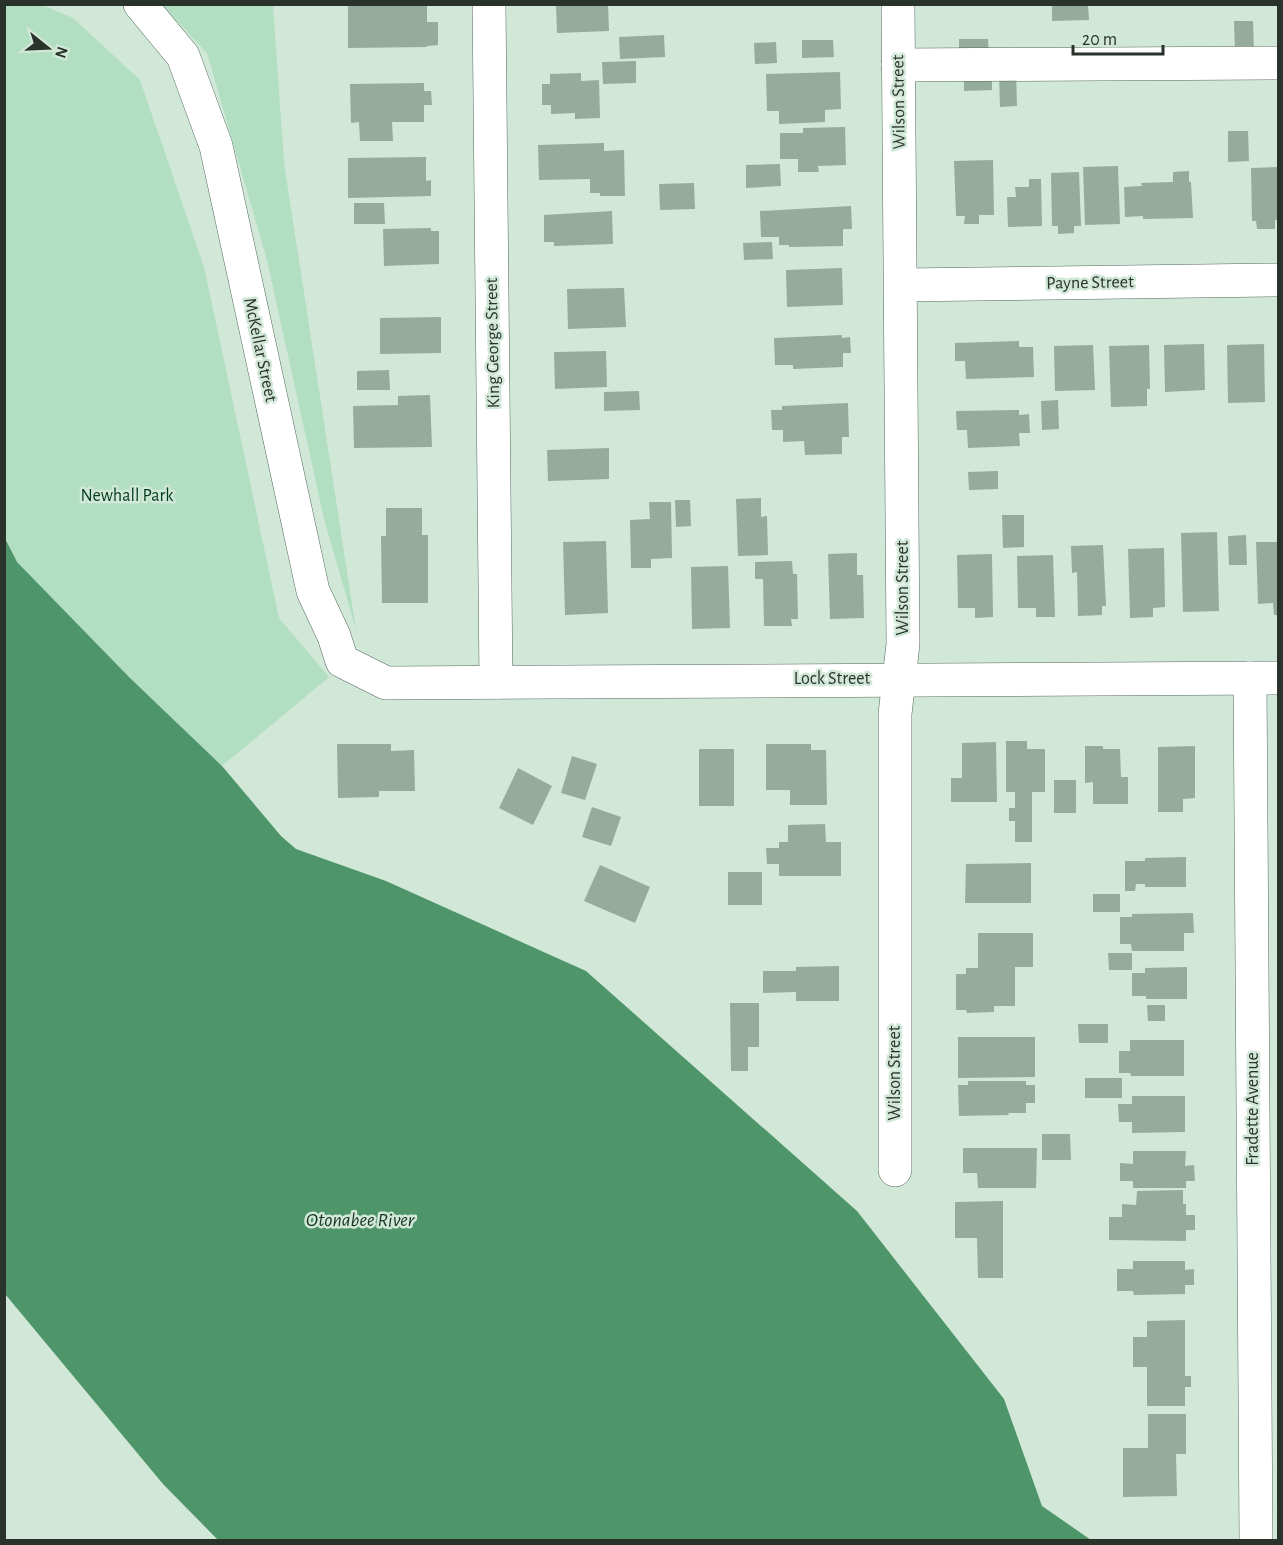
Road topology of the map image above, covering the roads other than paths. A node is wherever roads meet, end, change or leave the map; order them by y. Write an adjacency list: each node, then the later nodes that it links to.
1 (140, 4): 11 (street, McKellar Street)
2 (489, 4): 10 (street, King George Street)
3 (898, 4): 5 (street, Wilson Street)
4 (1278, 63): 5 (street)
5 (898, 65): 7 (street, Wilson Street)
6 (1278, 280): 7 (street, Payne Street)
7 (902, 285): 9 (street, Wilson Street)
8 (1264, 678): 9 (street, Lock Street); 13 (street, Fradette Avenue)
9 (899, 679): 10 (street, Lock Street); 12 (street, Wilson Street)
10 (496, 682): 11 (street, Lock Street)
11 (386, 683)
12 (895, 1170)
13 (1256, 1540)

